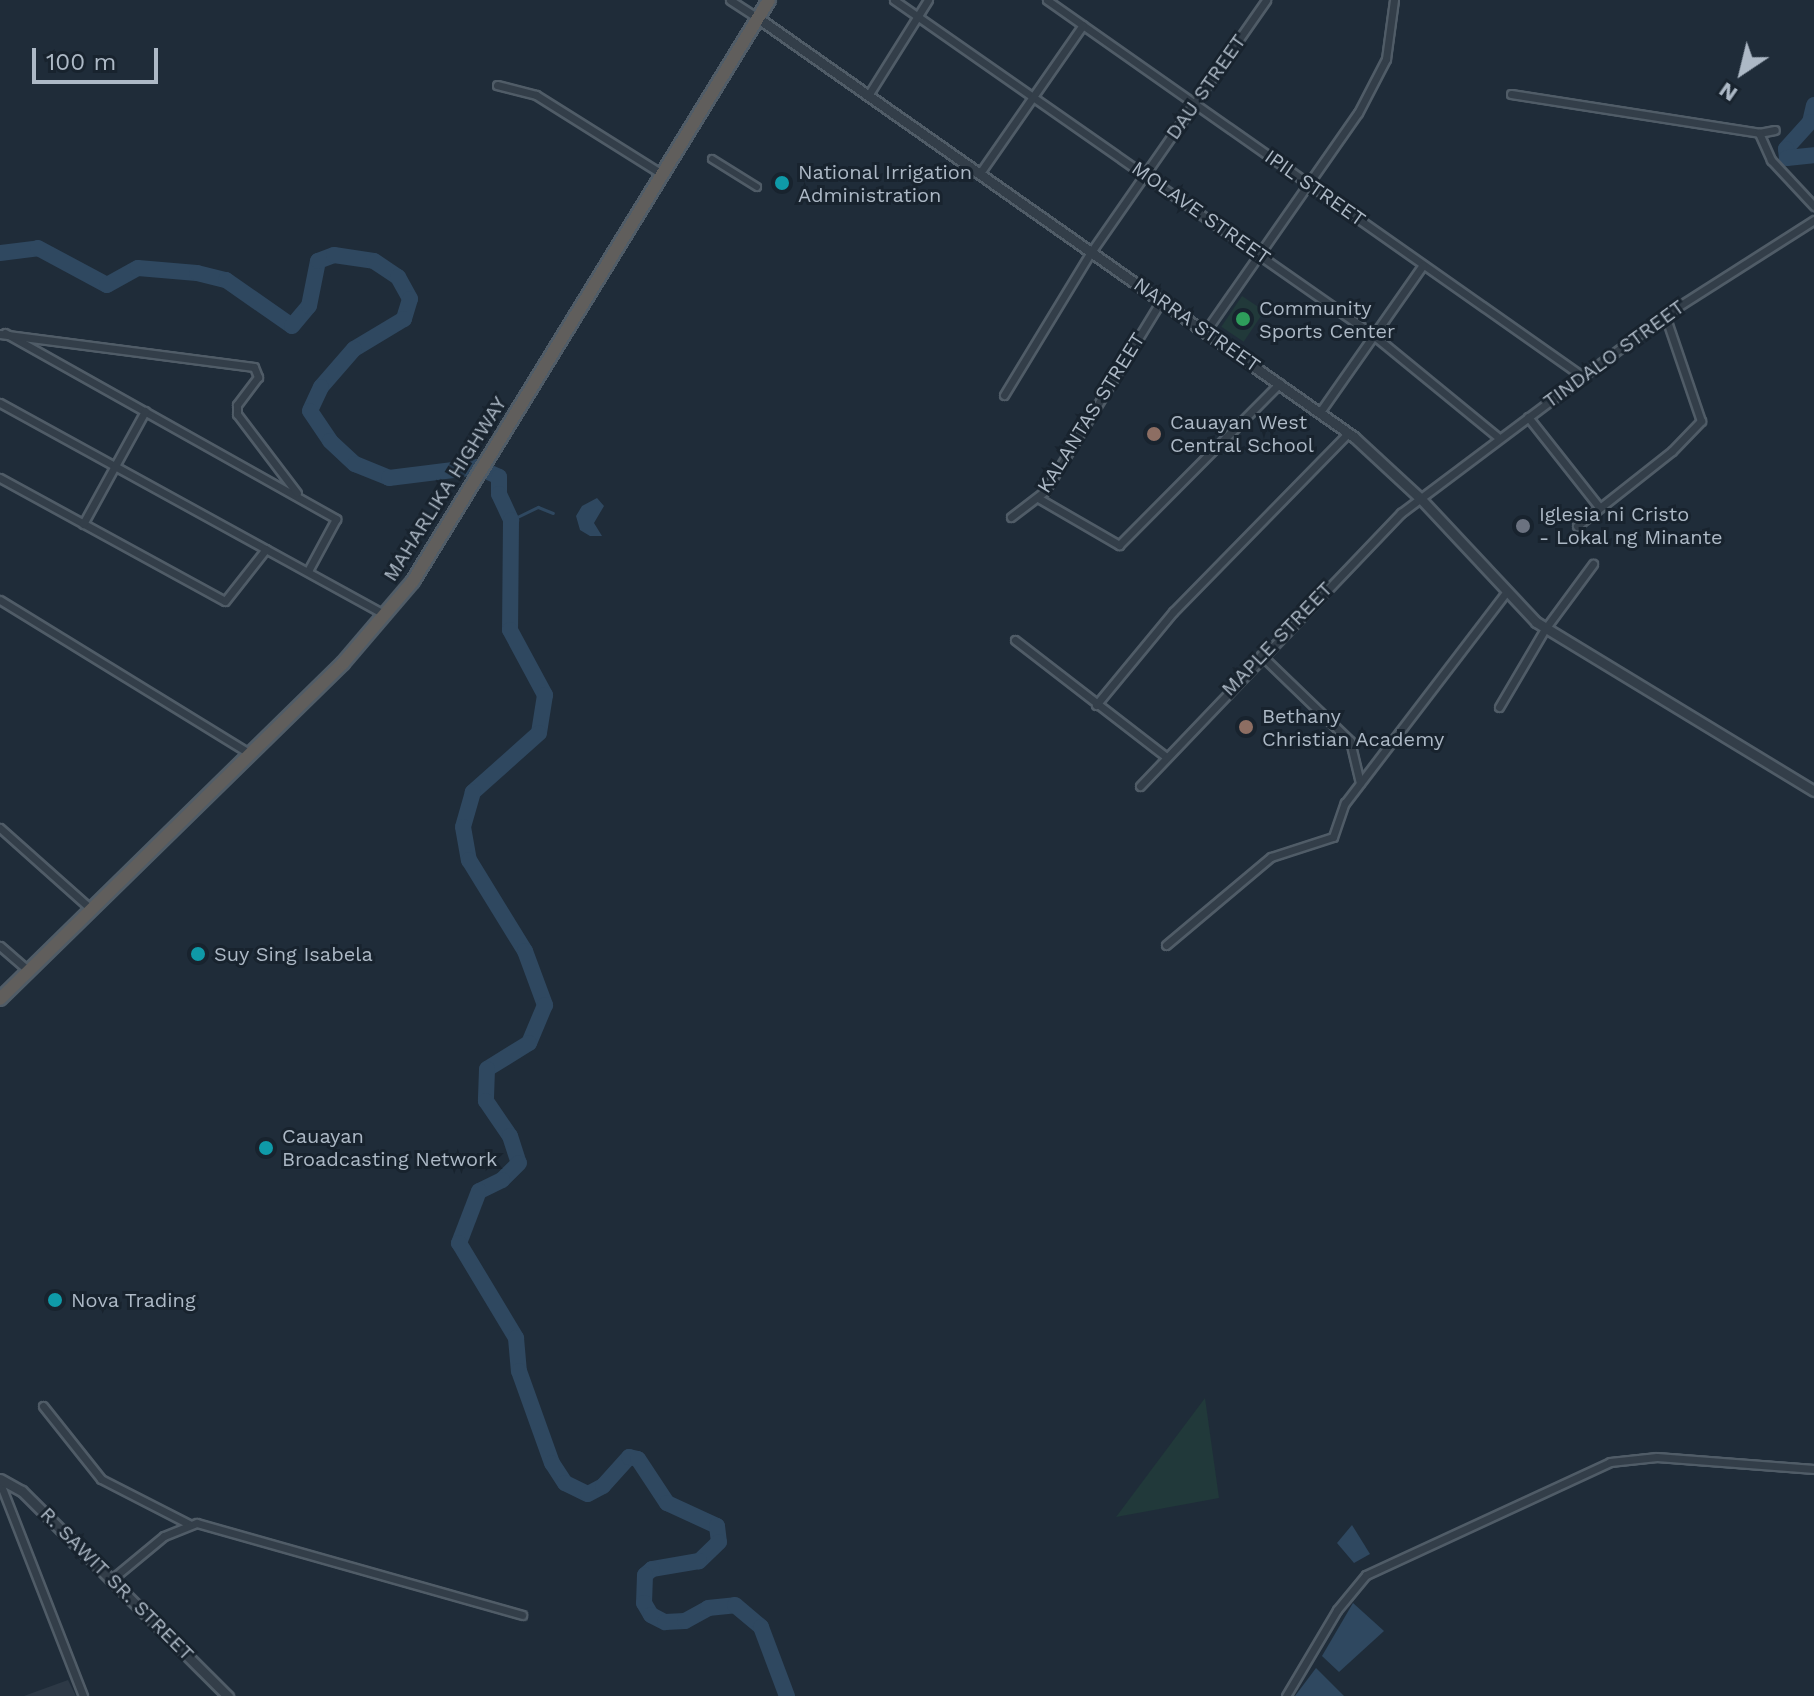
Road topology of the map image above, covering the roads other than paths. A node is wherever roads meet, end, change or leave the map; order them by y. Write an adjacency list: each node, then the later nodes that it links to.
1 (730, 0): 9 (street)
2 (769, 0): 9 (highway, MAHARLIKA HIGHWAY)
3 (894, 0): 8 (street, MOLAVE STREET)
4 (928, 0): 8 (street)
5 (1047, 0): 10 (street, IPIL STREET)
6 (1266, 0): 15 (street, DAU STREET)
7 (1394, 0): 22 (street)
8 (917, 16): 12 (street); 14 (street, MOLAVE STREET)
9 (758, 18): 12 (street, NARRA STREET); 20 (highway, MAHARLIKA HIGHWAY)
10 (1083, 25): 14 (street); 15 (street, IPIL STREET)
11 (497, 85): 20 (street)
12 (869, 94): 19 (street, NARRA STREET)
13 (1511, 94): 17 (street)
14 (1033, 95): 19 (street); 21 (street, MOLAVE STREET)
15 (1194, 104): 21 (street, DAU STREET); 22 (street, IPIL STREET)
16 (1775, 130): 17 (street)
17 (1759, 133): 24 (street)
18 (712, 159): 23 (street)
19 (980, 173): 26 (street, NARRA STREET)
20 (662, 174): 57 (highway, MAHARLIKA HIGHWAY)
21 (1147, 174): 26 (street, DAU STREET); 27 (street, MOLAVE STREET)
22 (1307, 182): 27 (street); 28 (street, IPIL STREET)
23 (757, 187)
24 (1814, 206)
25 (1814, 220): 30 (street, TINDALO STREET)
26 (1091, 252): 29 (street, NARRA STREET); 36 (street, DAU STREET)
27 (1259, 254): 31 (street); 33 (street, MOLAVE STREET)
28 (1423, 265): 33 (street); 34 (street, IPIL STREET)
29 (1161, 301): 31 (street, NARRA STREET); 46 (street, KALANTAS STREET)
30 (1665, 315): 34 (street, TINDALO STREET); 48 (street)
31 (1205, 332): 35 (street, NARRA STREET)
32 (2, 333): 38 (street); 45 (street)
33 (1372, 334): 39 (street); 42 (street, MOLAVE STREET)
34 (1582, 376): 40 (street, TINDALO STREET)
35 (1280, 383): 39 (street, NARRA STREET); 46 (street)
36 (1004, 395)
37 (0, 403): 43 (street)
38 (145, 411): 43 (street); 45 (street)
39 (1320, 412): 41 (street, NARRA STREET)
40 (1528, 417): 42 (street, TINDALO STREET); 48 (street)
41 (1348, 433): 47 (street, NARRA STREET); 61 (street)
42 (1499, 438): 47 (street, TINDALO STREET)
43 (113, 465): 50 (street); 52 (street)
44 (0, 478): 50 (street)
45 (301, 498): 54 (street)
46 (1038, 498): 49 (street, KALANTAS STREET)
47 (1421, 499): 55 (street, NARRA STREET); 60 (street, MAPLE STREET)
48 (1599, 507): 51 (street)
49 (1011, 517)
50 (83, 524): 52 (street)
51 (1577, 526)
52 (266, 549): 54 (street)
53 (1593, 564): 58 (street)
54 (308, 571): 57 (street)
55 (1507, 591): 58 (street, NARRA STREET); 65 (street)
56 (0, 600): 63 (street)
57 (385, 615): 63 (highway, MAHARLIKA HIGHWAY)
58 (1545, 629): 62 (street); 67 (street, NARRA STREET)
59 (1015, 640): 61 (street)
60 (1261, 655): 64 (street, MAPLE STREET); 65 (street)
61 (1096, 705): 64 (street)
62 (1499, 707)
63 (249, 753): 69 (highway, MAHARLIKA HIGHWAY)
64 (1165, 756): 66 (street, MAPLE STREET)
65 (1360, 783): 70 (street)
66 (1140, 786)
67 (1814, 791)
68 (0, 828): 69 (street)
69 (92, 910): 72 (highway, MAHARLIKA HIGHWAY)
70 (1166, 945)
71 (0, 946): 72 (street)
72 (29, 971): 73 (highway, MAHARLIKA HIGHWAY)
73 (0, 999)
74 (43, 1406): 77 (street)
75 (1814, 1469): 82 (street)
76 (0, 1481): 78 (street, R. SAWIT SR. STREET); 80 (street)
77 (189, 1524): 78 (street); 79 (street)
78 (112, 1579): 81 (street, R. SAWIT SR. STREET)
79 (522, 1615)
80 (83, 1696)
81 (228, 1696)
82 (1286, 1696)

